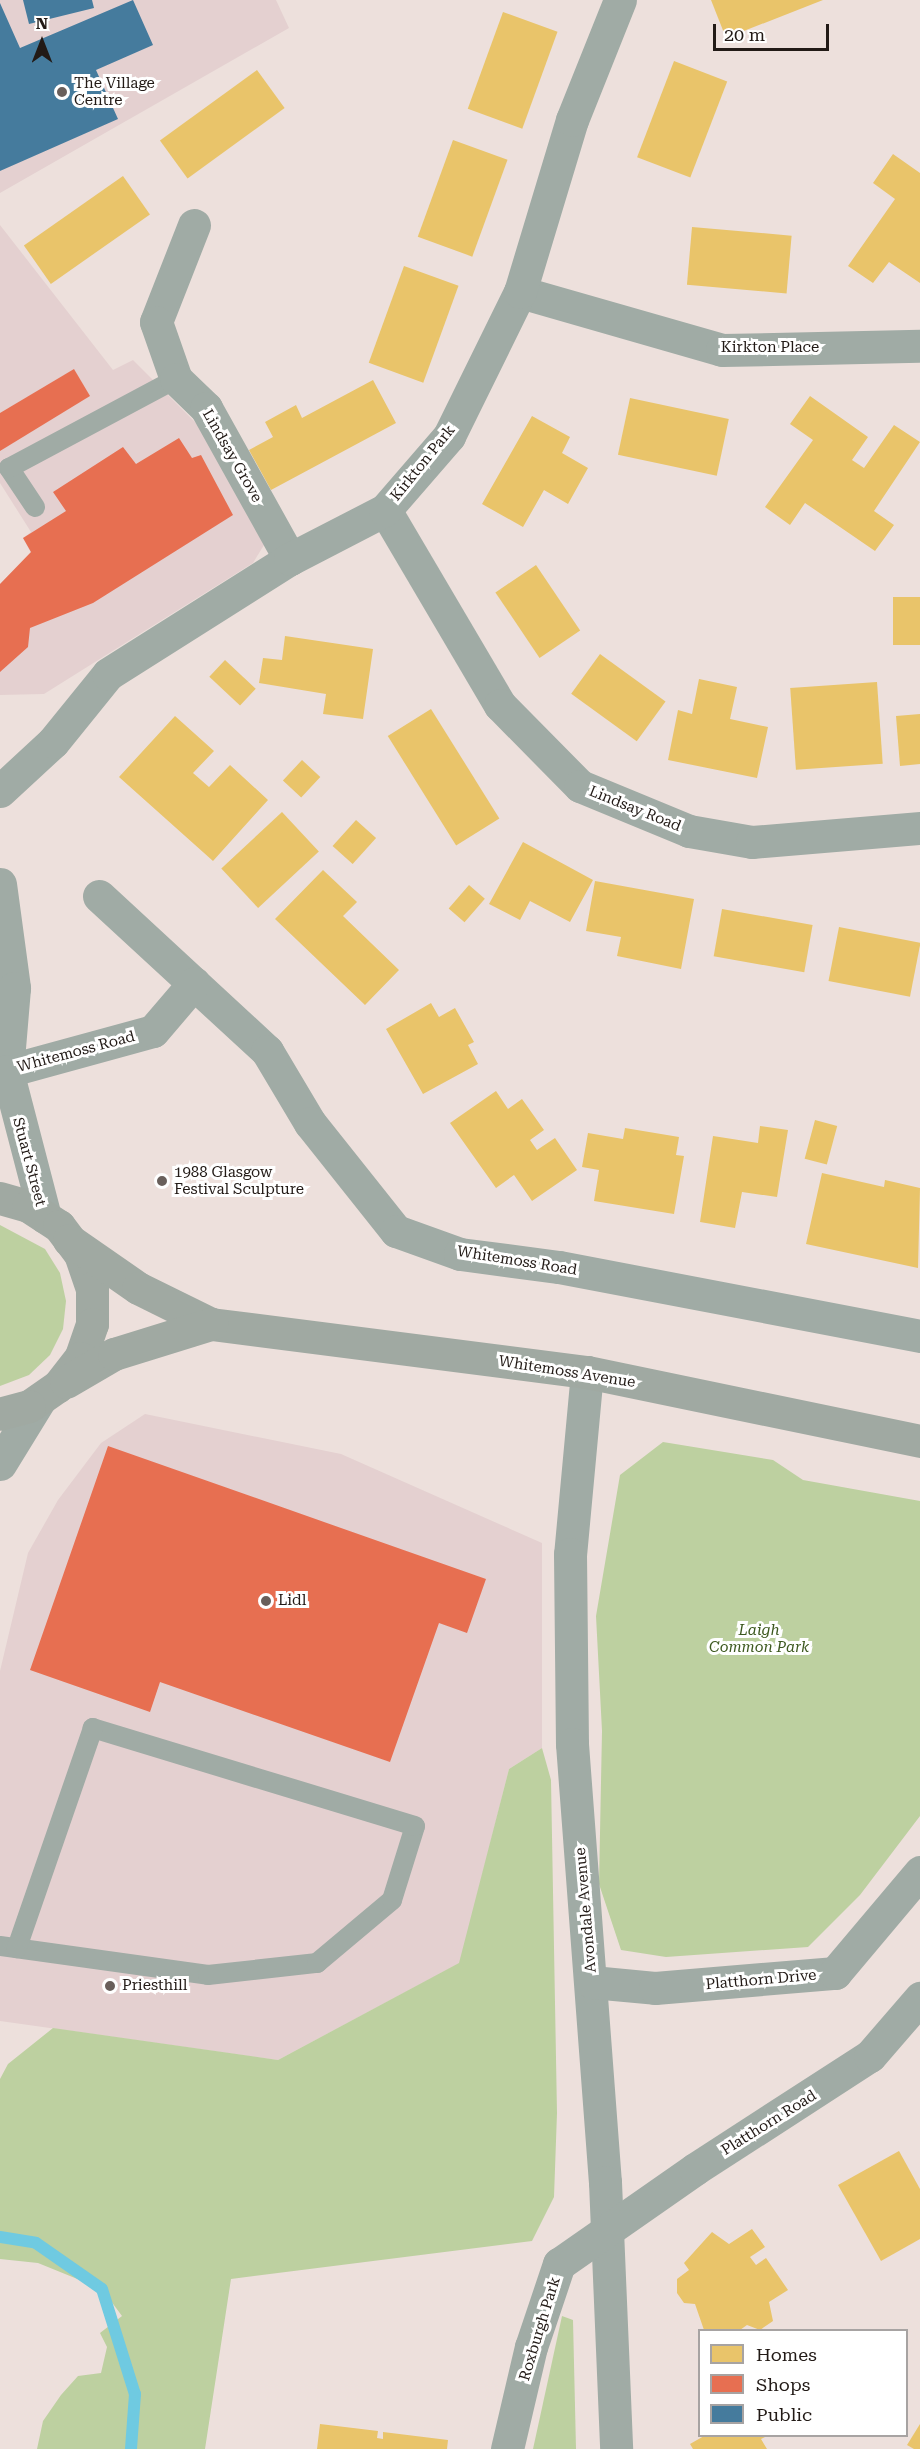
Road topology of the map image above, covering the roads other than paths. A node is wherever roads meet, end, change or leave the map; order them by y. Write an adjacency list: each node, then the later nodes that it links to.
1 (620, 0): 3 (street, Kirkton Park)
2 (195, 225): 5 (street, Lindsay Grove)
3 (520, 292): 4 (street, Kirkton Place); 7 (street, Kirkton Park)
4 (920, 346)
5 (176, 379): 6 (lane); 8 (street, Lindsay Grove)
6 (35, 507)
7 (385, 510): 8 (street, Kirkton Park); 10 (street, Lindsay Road)
8 (290, 559): 9 (street, Kirkton Park)
9 (0, 791)
10 (920, 828)
11 (0, 884): 14 (street, Stuart Street)
12 (99, 896): 13 (street, Whitemoss Road)
13 (195, 983): 14 (street, Whitemoss Road); 19 (street, Whitemoss Road)
14 (3, 1078): 16 (street, Stuart Street)
15 (0, 1198): 16 (main road)
16 (45, 1217): 17 (main road)
17 (69, 1240): 18 (main road, Whitemoss Avenue); 21 (main road)
18 (211, 1324): 20 (main road, Whitemoss Avenue); 21 (main road, Whitemoss Avenue)
19 (920, 1336)
20 (587, 1372): 23 (main road, Whitemoss Avenue); 27 (street, Avondale Avenue)
21 (49, 1392): 22 (main road, Whitemoss Avenue); 24 (street)
22 (0, 1414)
23 (920, 1441)
24 (0, 1464)
25 (920, 1872): 27 (street, Platthorn Drive)
26 (9, 1947): 26 (lane)
27 (592, 1982): 29 (street, Avondale Avenue)
28 (920, 1998): 29 (street, Platthorn Road)
29 (606, 2233): 30 (street, Roxburgh Park); 31 (street, Avondale Avenue)
30 (507, 2449)
31 (616, 2449)

